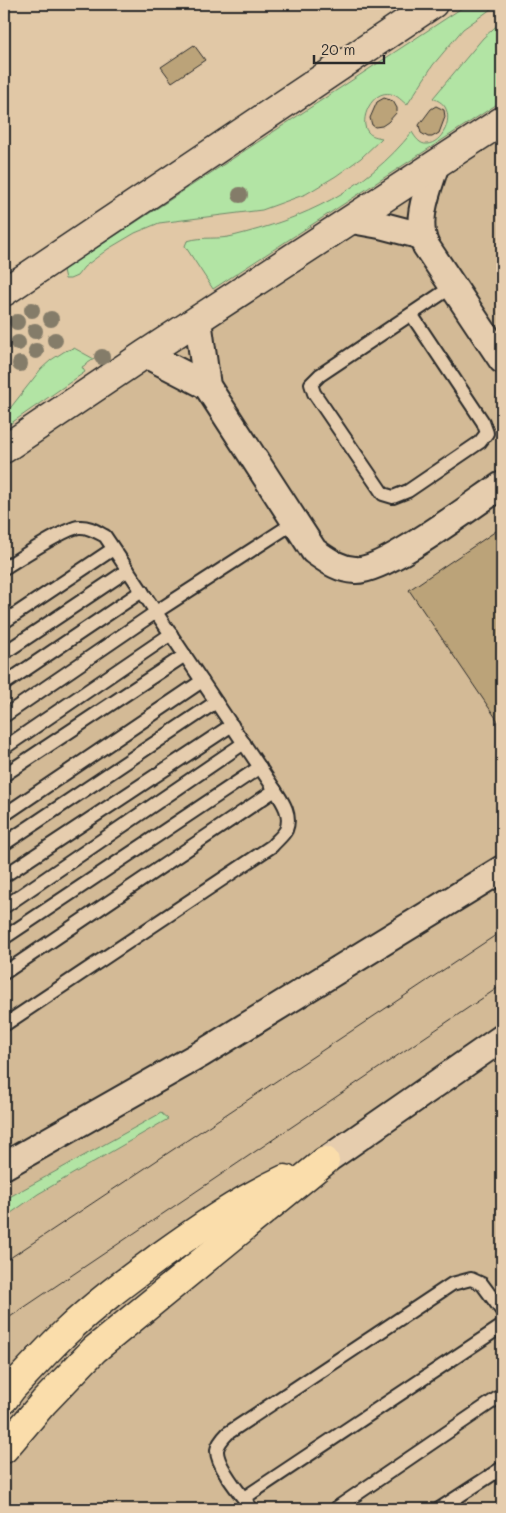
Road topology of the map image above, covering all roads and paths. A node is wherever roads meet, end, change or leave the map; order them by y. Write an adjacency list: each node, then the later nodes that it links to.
1 (433, 4): 7 (street)
2 (502, 121): 3 (street)
3 (436, 164): 4 (street); 5 (street)
4 (352, 220): 5 (street); 9 (street)
5 (422, 236): 6 (street)
6 (453, 286): 8 (lane); 11 (street)
7 (4, 292)
8 (411, 314): 8 (lane)
9 (198, 320): 10 (street); 12 (street)
10 (145, 354): 12 (street); 13 (street)
11 (501, 357)
12 (207, 386): 15 (street)
13 (4, 449)
14 (502, 485): 15 (street)
15 (295, 522): 20 (lane)
16 (113, 549): 17 (lane); 18 (lane); 21 (lane)
17 (4, 568)
18 (128, 570): 19 (lane); 23 (lane)
19 (142, 591): 20 (lane); 26 (lane)
20 (156, 612): 22 (lane); 28 (lane)
21 (4, 622)
22 (171, 634): 24 (lane); 31 (lane)
23 (4, 653)
24 (185, 655): 25 (lane); 33 (lane)
25 (202, 681): 27 (lane); 35 (lane)
26 (4, 684)
27 (216, 702): 29 (lane); 36 (lane)
28 (4, 716)
29 (232, 725): 30 (lane); 38 (lane)
30 (244, 743): 32 (lane); 39 (lane)
31 (4, 748)
32 (260, 766): 34 (lane); 40 (lane)
33 (4, 775)
34 (275, 790): 41 (lane); 42 (lane)
35 (4, 815)
36 (4, 844)
37 (502, 869): 45 (street)
38 (4, 876)
39 (4, 907)
40 (4, 938)
41 (4, 973)
42 (4, 1025)
43 (502, 1038): 44 (street)
44 (325, 1162): 49 (highway); 50 (highway)
45 (4, 1166)
46 (502, 1310): 52 (lane)
47 (502, 1326): 52 (lane)
48 (502, 1395): 54 (lane)
49 (4, 1399)
50 (4, 1449)
51 (502, 1468): 55 (lane)
52 (244, 1498): 53 (lane)
53 (252, 1509)
54 (335, 1509)
55 (439, 1509)

